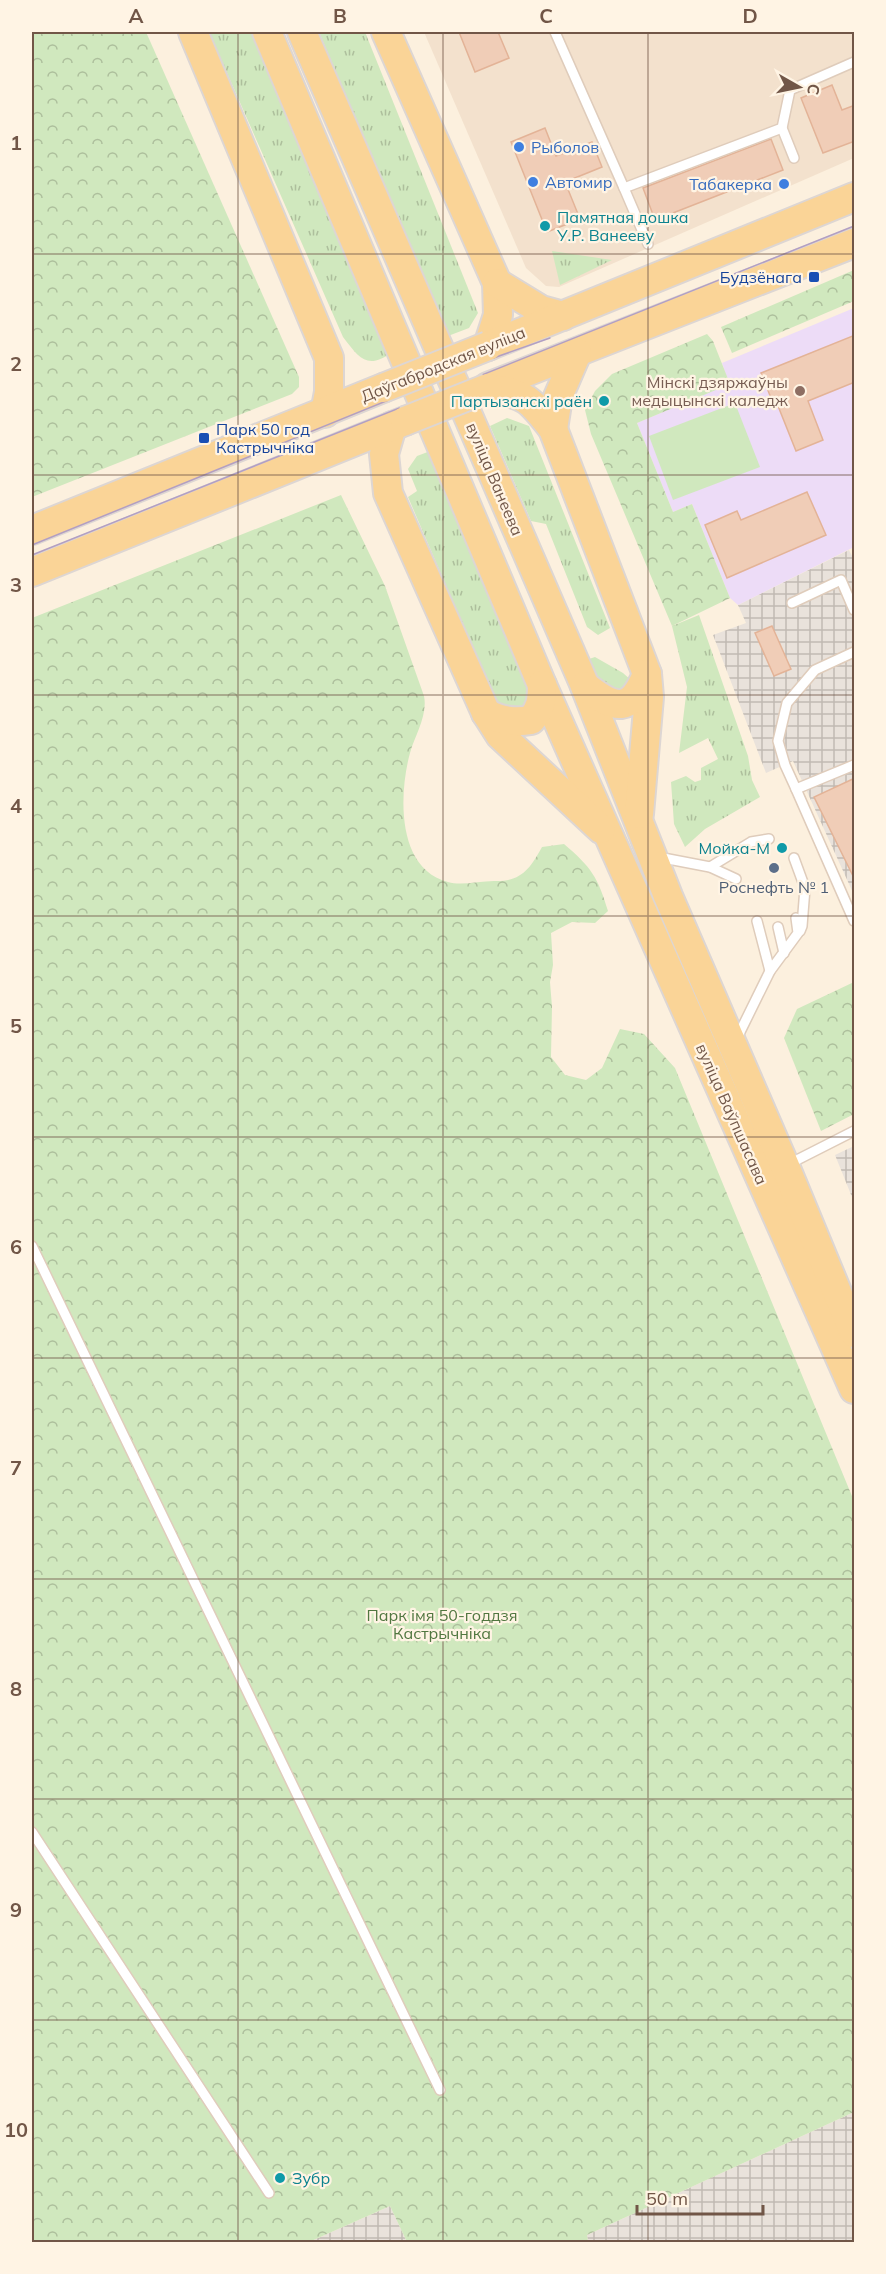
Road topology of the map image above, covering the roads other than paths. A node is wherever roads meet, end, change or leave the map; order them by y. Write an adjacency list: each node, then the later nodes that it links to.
1 (193, 32): 17 (main road)
2 (267, 32): 31 (main road)
3 (302, 32): 32 (main road, вуліца Ванеева)
4 (386, 32): 13 (main road)
5 (555, 32): 9 (lane)
6 (855, 62): 7 (lane)
7 (782, 128): 8 (lane); 9 (lane)
8 (794, 158)
9 (624, 188): 11 (lane)
10 (855, 197): 14 (main road, Даўгабродская вуліца)
11 (648, 243)
12 (855, 243): 16 (main road)
13 (497, 283): 14 (main road); 15 (main road)
14 (562, 316): 15 (main road, Даўгабродская вуліца)
15 (488, 346): 19 (main road, Даўгабродская вуліца, bridge)
16 (577, 353): 18 (main road); 22 (main road)
17 (329, 358): 19 (main road); 20 (main road)
18 (488, 387): 21 (main road, bridge); 22 (main road)
19 (383, 388): 20 (main road, Даўгабродская вуліца)
20 (325, 412): 25 (main road, Даўгабродская вуліца)
21 (398, 423): 23 (main road); 24 (main road)
22 (553, 429): 30 (main road)
23 (337, 448): 24 (main road); 26 (main road)
24 (388, 493): 33 (main road)
25 (32, 530)
26 (32, 572)
27 (792, 603): 28 (lane)
28 (855, 610)
29 (855, 651): 35 (lane)
30 (647, 674): 32 (main road); 36 (main road)
31 (542, 685): 33 (main road); 37 (main road)
32 (585, 686): 36 (main road, вуліца Ванеева)
33 (486, 713): 37 (main road)
34 (855, 765): 35 (lane)
35 (796, 789): 46 (lane)
36 (638, 822): 39 (main road, вуліца Ванеева)
37 (611, 839): 53 (main road, вуліца Ваўпшасава)
38 (769, 839): 41 (lane)
39 (651, 855): 41 (lane); 43 (main road, вуліца Ванеева)
40 (794, 858): 48 (lane)
41 (710, 867): 42 (lane)
42 (736, 879)
43 (668, 896): 51 (main road, вуліца Ваўпшасава)
44 (796, 918): 48 (lane)
45 (757, 921): 50 (lane)
46 (855, 921)
47 (778, 927): 49 (lane)
48 (798, 933): 49 (lane)
49 (784, 952): 50 (lane)
50 (770, 971): 51 (lane)
51 (734, 1046): 53 (main road, вуліца Ваўпшасава)
52 (855, 1131): 53 (lane)
53 (773, 1172): 55 (main road, вуліца Ваўпшасава); 56 (main road, вуліца Ваўпшасава)
54 (32, 1246): 58 (lane)
55 (855, 1333)
56 (855, 1389)
57 (32, 1832): 59 (lane)
58 (440, 2090)
59 (269, 2193)

